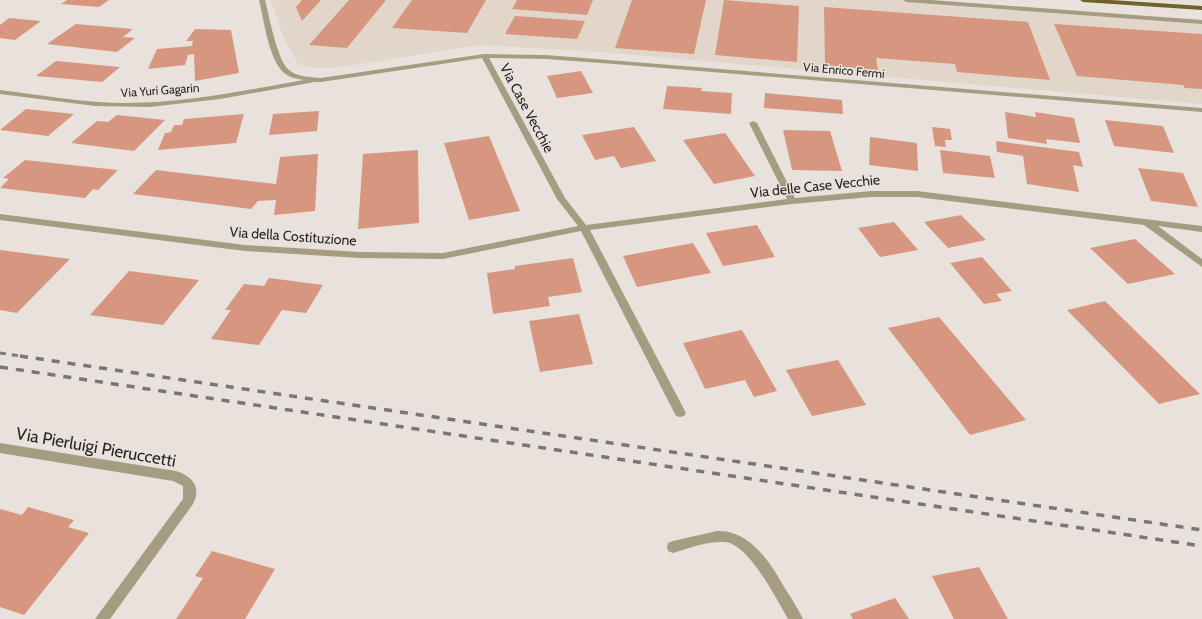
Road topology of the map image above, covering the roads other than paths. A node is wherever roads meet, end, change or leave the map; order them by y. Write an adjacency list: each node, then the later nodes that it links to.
1 (262, 0): 7 (street, Via Case Vecchie)
2 (906, 0): 5 (street)
3 (1083, 0): 4 (main road)
4 (1202, 8)
5 (1202, 22)
6 (484, 56): 7 (street, Via Case Vecchie); 9 (street, Via Enrico Fermi); 14 (street, Via Case Vecchie)
7 (321, 80): 8 (street, Via Yuri Gagarin)
8 (0, 92)
9 (1202, 110)
10 (753, 123): 11 (street)
11 (792, 201): 13 (street, Via delle Case Vecchie); 14 (street, Via delle Case Vecchie)
12 (0, 217): 14 (street, Via della Costituzione)
13 (1145, 221): 15 (street, Via delle Case Vecchie); 16 (street)
14 (584, 228): 17 (street, Via Case Vecchie)
15 (1202, 229)
16 (1202, 264)
17 (680, 413)
18 (0, 448): 20 (street, Via Pierluigi Pieruccetti)
19 (673, 547): 21 (street)
20 (102, 619)
21 (796, 619)

